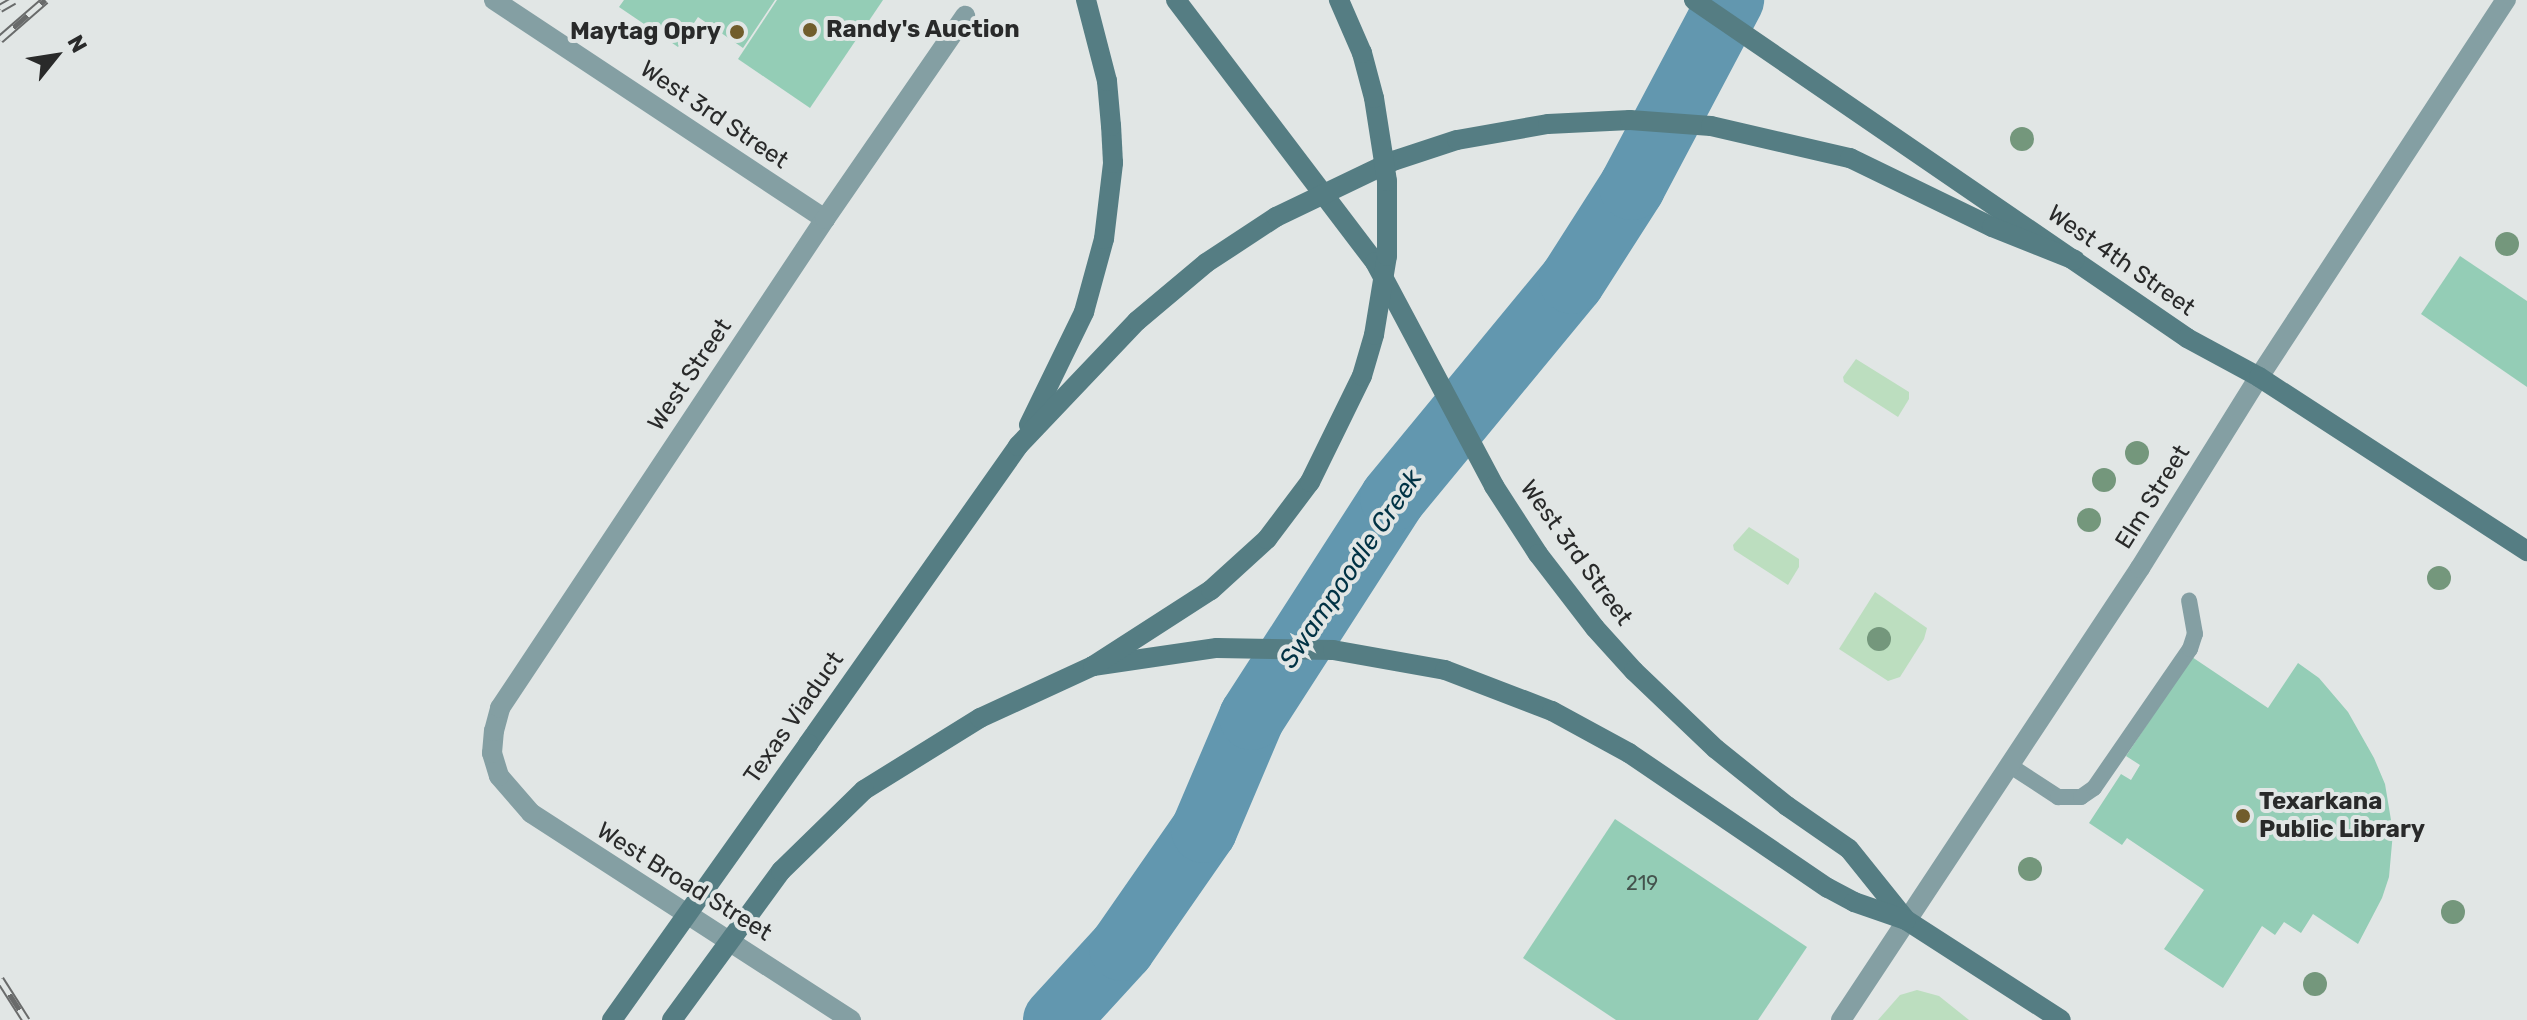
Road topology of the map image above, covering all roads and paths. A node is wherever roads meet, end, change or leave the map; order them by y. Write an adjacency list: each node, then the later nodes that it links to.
1 (494, 0): 9 (street, West 3rd Street)
2 (1086, 0): 12 (main road)
3 (1176, 0): 8 (main road, West 3rd Street)
4 (1339, 0): 15 (main road, bridge)
5 (1694, 0): 10 (main road, West 4th Street)
6 (2506, 0): 11 (street, Elm Street)
7 (965, 16): 9 (street, West Street)
8 (1323, 192): 10 (main road); 12 (main road); 18 (main road, West 3rd Street)
9 (825, 219): 17 (street, West Street)
10 (2075, 260): 11 (main road, West 4th Street)
11 (2259, 377): 13 (main road, West 4th Street); 16 (street, Elm Street)
12 (1018, 446): 19 (main road, Texas Viaduct, bridge)
13 (2527, 551)
14 (2189, 601): 16 (lane)
15 (1093, 666): 18 (main road); 20 (main road, bridge)
16 (2009, 765): 18 (street, Elm Street)
17 (499, 776): 21 (street, West Broad Street)
18 (1906, 920): 22 (street, Elm Street); 23 (main road, West 3rd Street)
19 (612, 1020)
20 (672, 1020)
21 (851, 1020)
22 (1841, 1020)
23 (2061, 1020)

